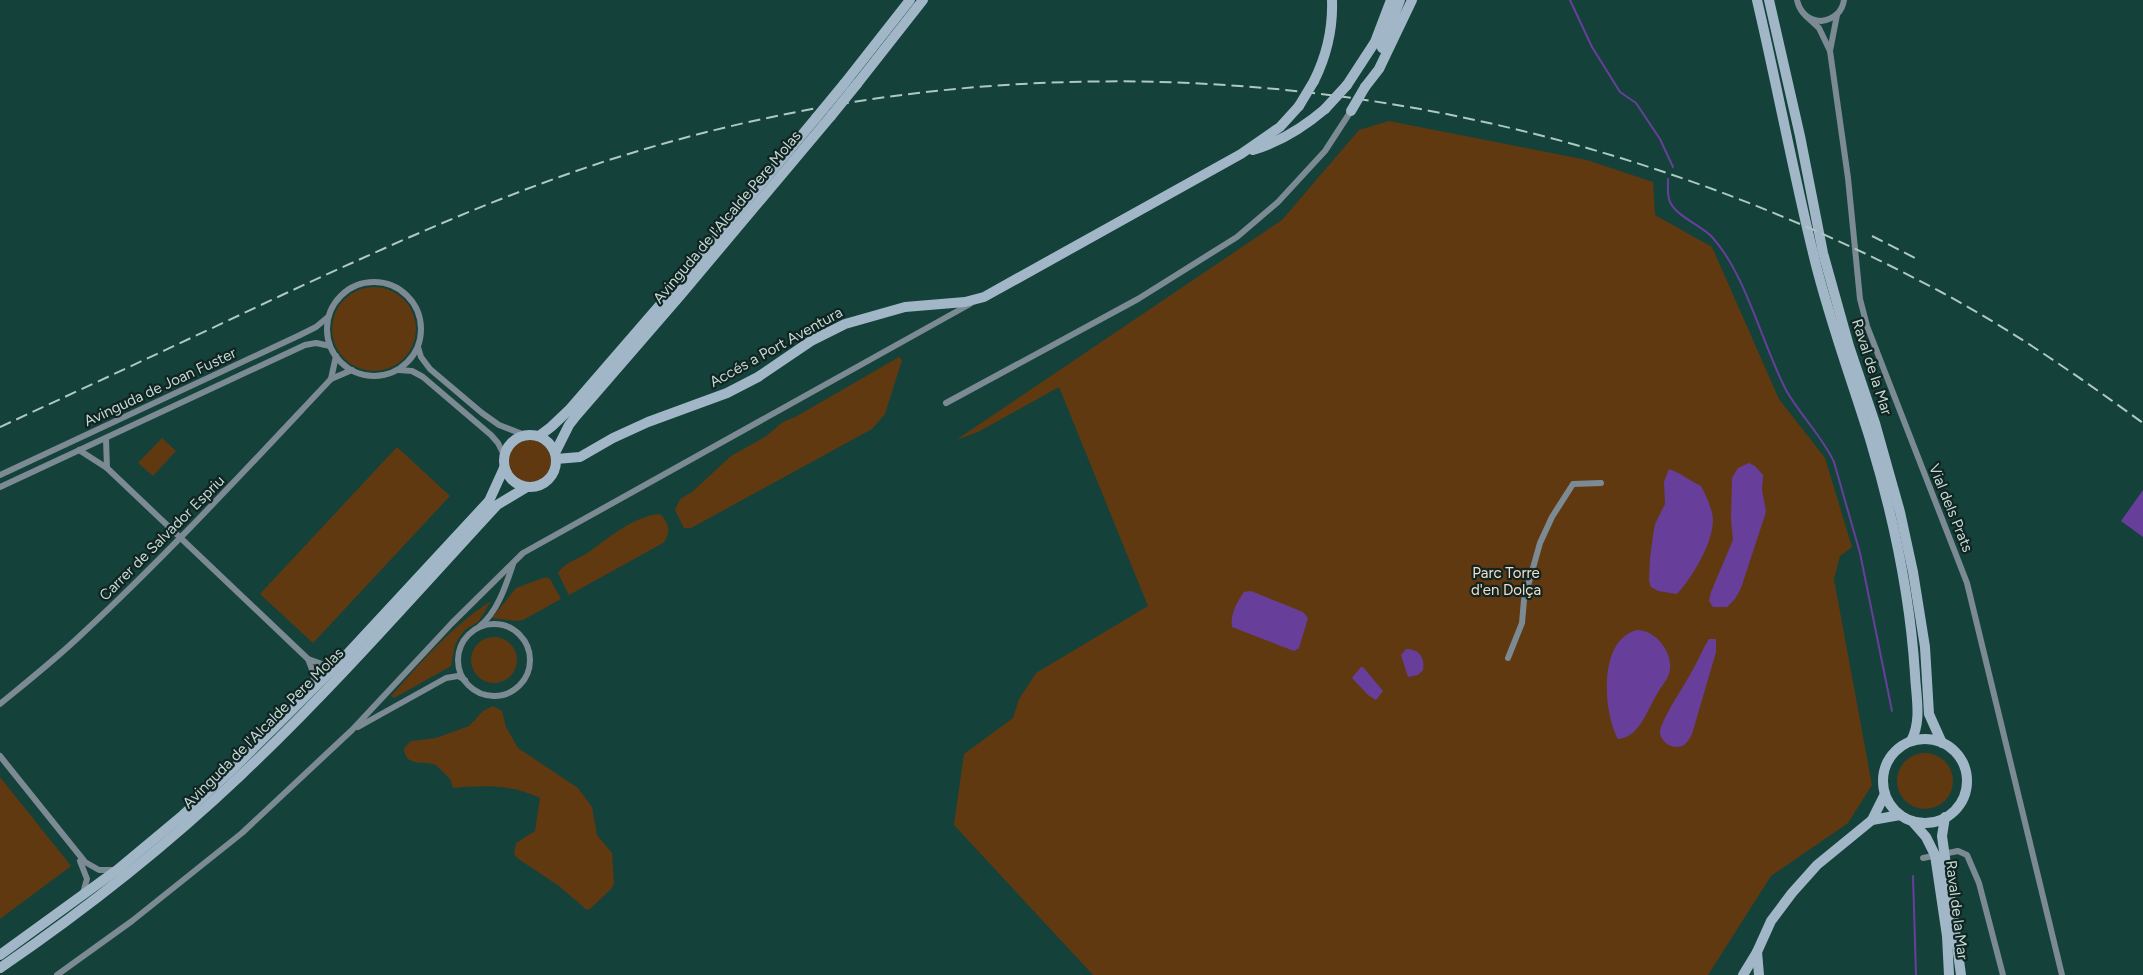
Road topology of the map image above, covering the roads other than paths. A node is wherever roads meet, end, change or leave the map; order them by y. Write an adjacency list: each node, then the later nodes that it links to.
1 (910, 0): 27 (street, Avinguda de l'Alcalde Pere Molas, bridge)
2 (923, 0): 31 (street, Avinguda de l'Alcalde Pere Molas, bridge)
3 (1332, 0): 16 (street, Accés a Port Aventura, bridge)
4 (1390, 0): 16 (street, bridge)
5 (1400, 0): 14 (street)
6 (1412, 0): 14 (street)
7 (1757, 0): 48 (street, Raval de la Mar)
8 (1769, 0): 49 (street, Raval de la Mar)
9 (1797, 0): 12 (street, Vial dels Prats)
10 (1844, 0): 11 (street, Vial dels Prats)
11 (1837, 15): 12 (street); 13 (street, Vial dels Prats)
12 (1806, 16): 13 (street, Vial dels Prats)
13 (1830, 51): 70 (street, Vial dels Prats)
14 (1365, 87): 15 (street, bridge)
15 (1350, 111): 25 (street)
16 (1241, 154): 17 (street, Accés a Port Aventura)
17 (984, 297): 31 (street, Accés a Port Aventura); 39 (street, Accés a Port Aventura)
18 (328, 317): 19 (street); 20 (street); 34 (street, Avinguda de Joan Fuster)
19 (330, 346): 21 (street); 28 (street, Avinguda de Joan Fuster)
20 (418, 347): 23 (street); 26 (street)
21 (336, 356): 22 (street); 24 (street)
22 (351, 370): 23 (street); 24 (street, Carrer de Salvador Espriu)
23 (398, 370): 30 (street)
24 (331, 379): 38 (street, Carrer de Salvador Espriu)
25 (946, 403)
26 (525, 435): 27 (street); 30 (street)
27 (538, 436): 31 (street)
28 (106, 439): 29 (street, Avinguda de Joan Fuster); 32 (street)
29 (79, 450): 32 (street); 36 (street, Avinguda de Joan Fuster)
30 (504, 455): 33 (street)
31 (555, 456): 37 (street)
32 (107, 468): 38 (street)
33 (504, 468): 37 (street); 43 (street, Avinguda de l'Alcalde Pere Molas)
34 (0, 475)
35 (1601, 483): 41 (street)
36 (0, 487)
37 (527, 487): 63 (street, Avinguda de l'Alcalde Pere Molas)
38 (181, 537): 42 (street); 46 (street, Carrer de Salvador Espriu)
39 (515, 561): 40 (street); 47 (street, Accés a Port Aventura)
40 (472, 631): 44 (street); 44 (street)
41 (1508, 658)
42 (308, 659): 43 (street); 45 (street)
43 (339, 663): 45 (street, Avinguda de l'Alcalde Pere Molas)
44 (465, 681): 47 (street)
45 (315, 687): 59 (street, Avinguda de l'Alcalde Pere Molas)
46 (0, 704)
47 (352, 730): 64 (street)
48 (1911, 741): 49 (street); 51 (street)
49 (1942, 743): 53 (street, Raval de la Mar)
50 (0, 756): 56 (street)
51 (1885, 794): 52 (street, Raval de la Mar); 54 (street)
52 (1900, 814): 54 (street); 55 (street, Raval de la Mar)
53 (1945, 817): 55 (street, Raval de la Mar); 57 (street, Raval de la Mar)
54 (1872, 820): 61 (street)
55 (1912, 820): 57 (street, Raval de la Mar)
56 (73, 850): 59 (street); 60 (street)
57 (1940, 855): 58 (street); 67 (street, Raval de la Mar); 68 (street, Raval de la Mar); 69 (street)
58 (1923, 858)
59 (117, 870): 60 (street, Avinguda de l'Alcalde Pere Molas)
60 (81, 897): 62 (street, Avinguda de l'Alcalde Pere Molas)
61 (1757, 952): 65 (street); 66 (street)
62 (0, 955)
63 (0, 968)
64 (57, 975)
65 (1743, 975)
66 (1759, 975)
67 (1949, 975)
68 (1961, 975)
69 (2003, 975)
70 (2062, 975)

